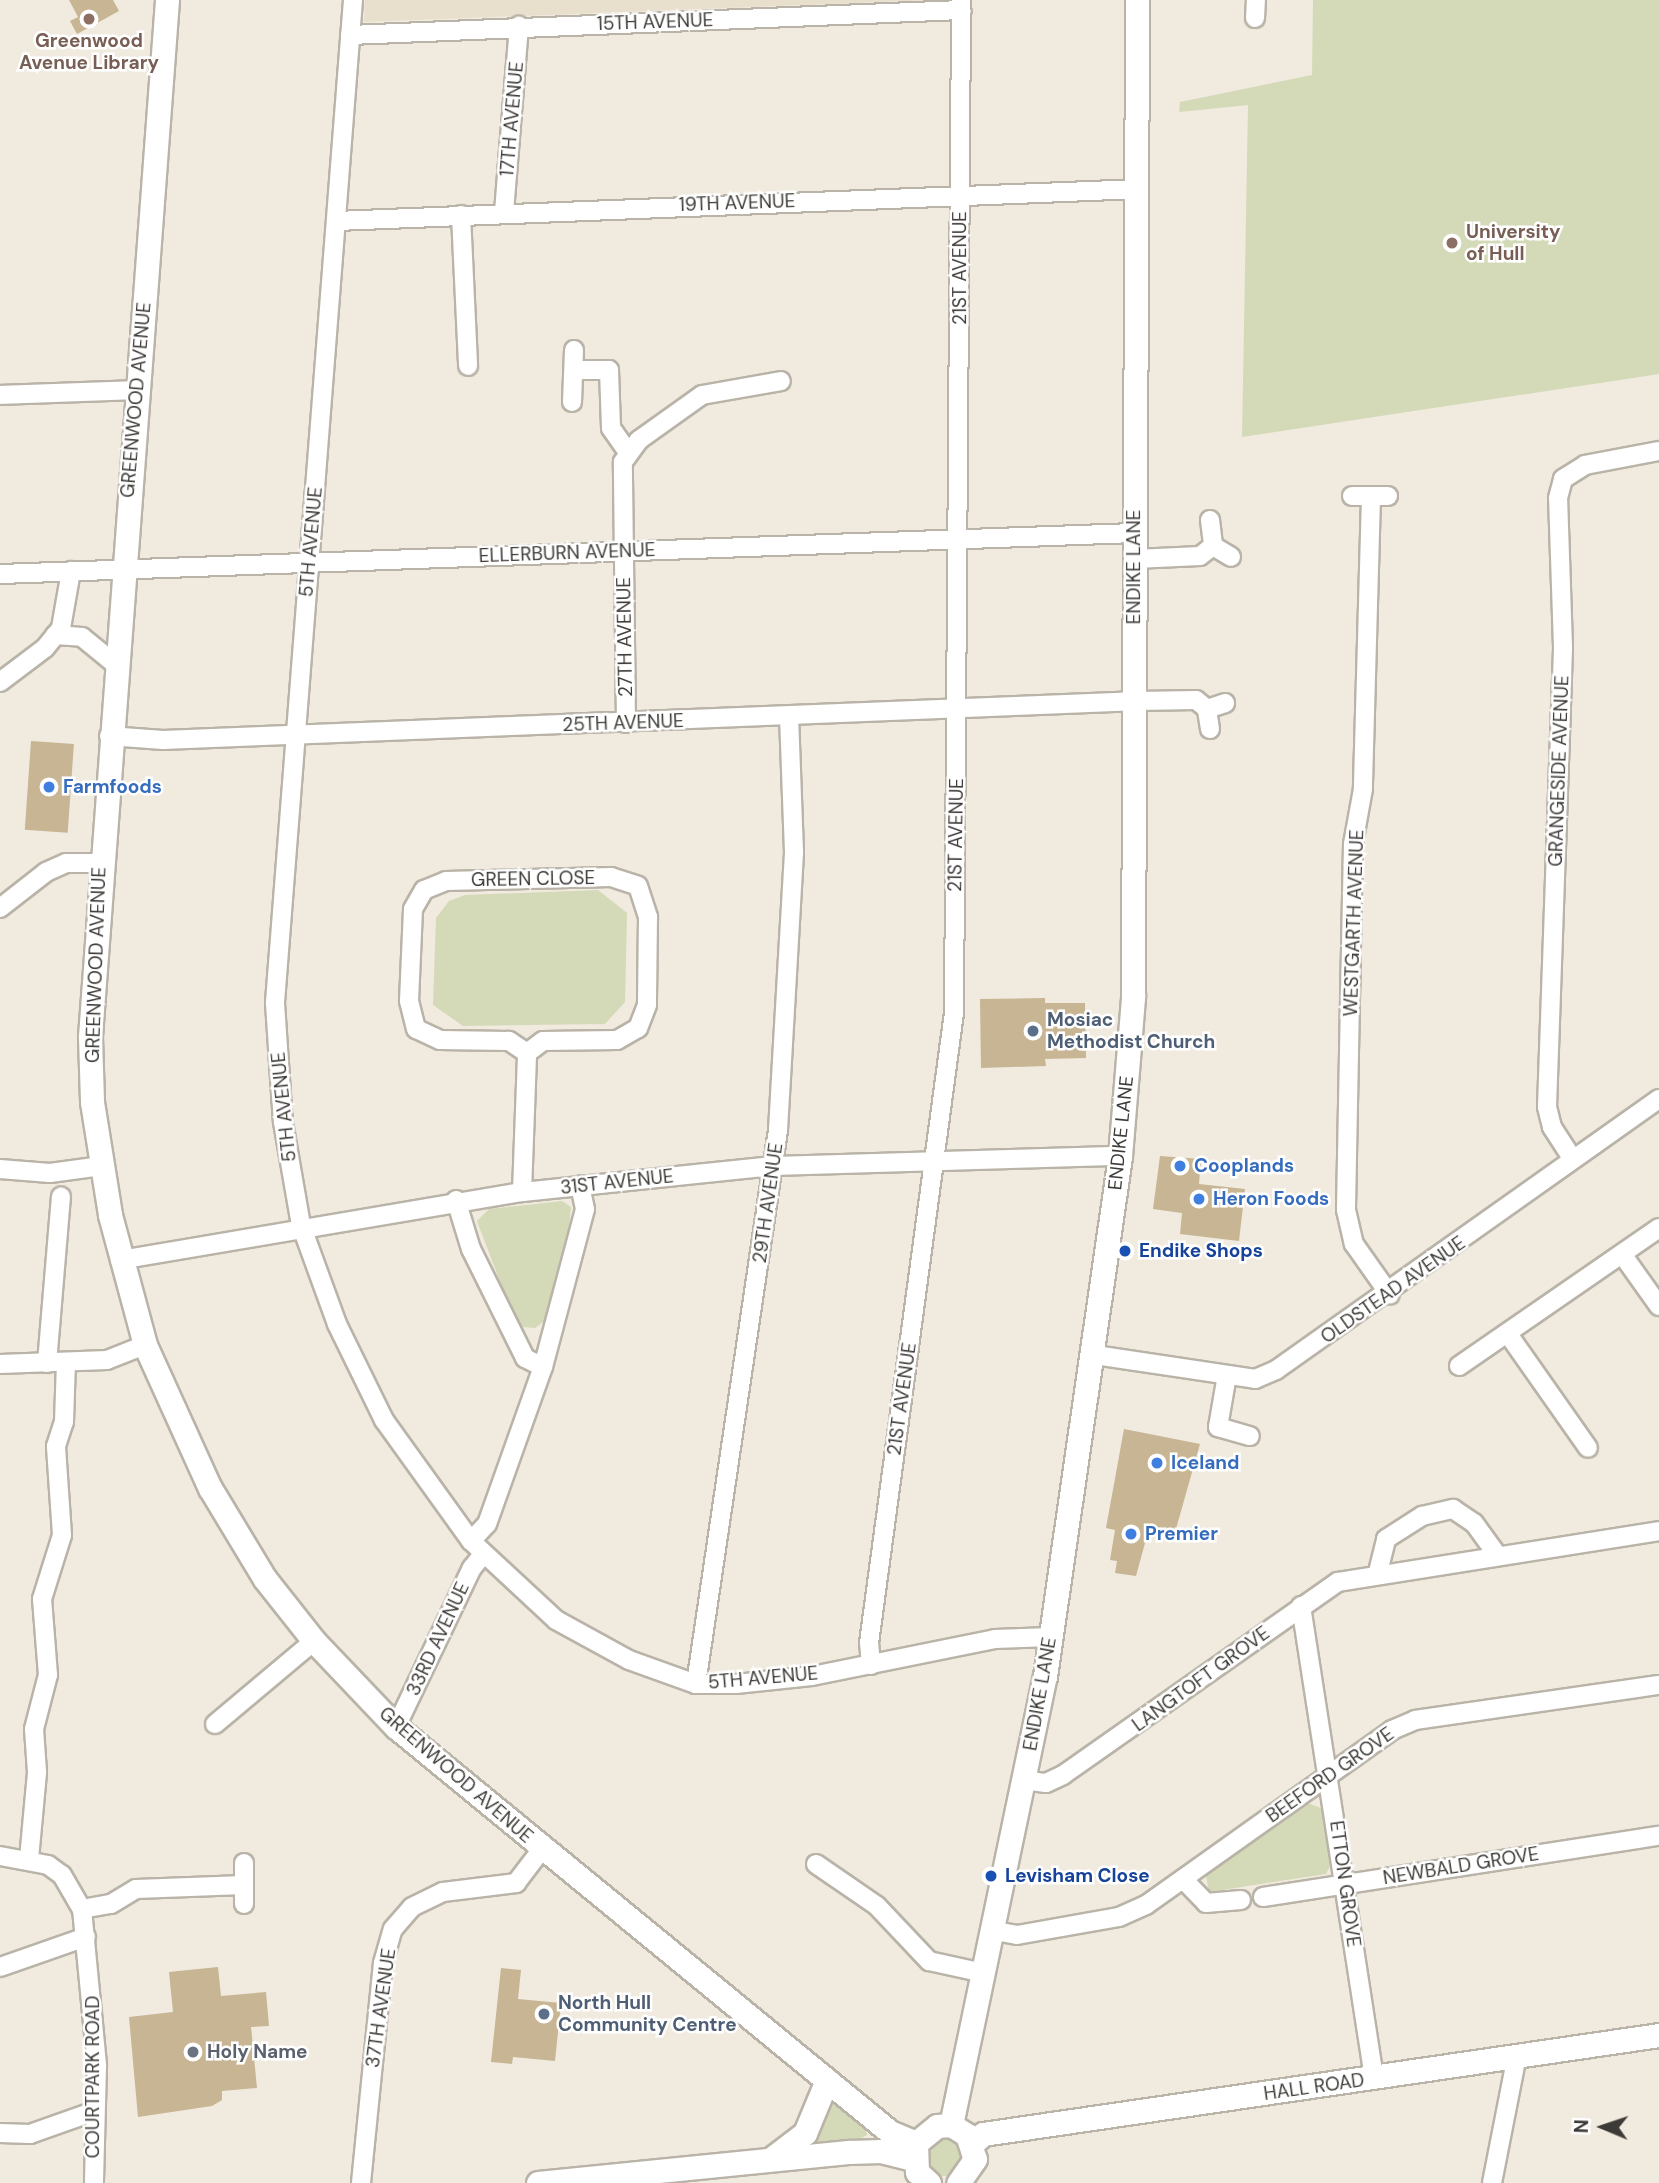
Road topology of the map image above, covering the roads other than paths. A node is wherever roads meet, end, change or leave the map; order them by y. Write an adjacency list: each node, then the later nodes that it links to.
1 (167, 0): 16 (street, GREENWOOD AVENUE)
2 (353, 0): 6 (street, 5TH AVENUE)
3 (1137, 0): 7 (street, ENDIKE LANE)
4 (961, 5): 5 (street, 15TH AVENUE); 8 (street, 21ST AVENUE)
5 (519, 26): 6 (street, 15TH AVENUE); 9 (street, 17TH AVENUE)
6 (350, 35): 11 (street, 5TH AVENUE)
7 (1138, 189): 8 (street, 19TH AVENUE); 23 (street, ENDIKE LANE)
8 (960, 194): 9 (street, 19TH AVENUE); 24 (street, 21ST AVENUE)
9 (504, 212): 10 (street, 19TH AVENUE)
10 (461, 215): 11 (street, 19TH AVENUE); 13 (street)
11 (336, 221): 29 (street, 5TH AVENUE)
12 (573, 351): 14 (street)
13 (468, 366)
14 (574, 370): 18 (street); 20 (street)
15 (781, 381): 20 (street)
16 (137, 390): 17 (street); 30 (street, GREENWOOD AVENUE)
17 (0, 395)
18 (572, 402)
19 (1659, 451): 50 (street, GRANGESIDE AVENUE)
20 (628, 452): 26 (street, 27TH AVENUE)
21 (1352, 496): 63 (street, WESTGARTH AVENUE)
22 (1210, 520): 25 (street)
23 (1134, 533): 24 (street, ELLERBURN AVENUE); 28 (street, ENDIKE LANE)
24 (958, 538): 26 (street, ELLERBURN AVENUE); 39 (street, 21ST AVENUE)
25 (1213, 546): 27 (street); 28 (street)
26 (624, 551): 29 (street, ELLERBURN AVENUE); 41 (street, 27TH AVENUE)
27 (1231, 557)
28 (1135, 559): 36 (street, ENDIKE LANE)
29 (310, 563): 30 (street, ELLERBURN AVENUE); 43 (street, 5TH AVENUE)
30 (122, 569): 31 (street, ELLERBURN AVENUE); 34 (street, GREENWOOD AVENUE)
31 (71, 571): 32 (street, ELLERBURN AVENUE); 33 (street)
32 (0, 574)
33 (55, 635): 34 (street); 35 (street)
34 (115, 664): 44 (street, GREENWOOD AVENUE)
35 (0, 682)
36 (1137, 701): 38 (street, 25TH AVENUE); 39 (street, 25TH AVENUE); 49 (street, ENDIKE LANE)
37 (1225, 703): 38 (street)
38 (1207, 709): 42 (street)
39 (957, 712): 40 (street, 25TH AVENUE); 51 (street, 21ST AVENUE)
40 (789, 718): 41 (street, 25TH AVENUE); 53 (street, 29TH AVENUE)
41 (626, 723): 43 (street, 25TH AVENUE)
42 (1210, 729)
43 (294, 733): 44 (street, 25TH AVENUE); 59 (street, 5TH AVENUE)
44 (109, 736): 45 (street, GREENWOOD AVENUE)
45 (100, 863): 46 (street); 52 (street, GREENWOOD AVENUE)
46 (0, 908)
47 (527, 1053): 47 (street, GREEN CLOSE); 56 (street)
48 (1659, 1099): 50 (street, OLDSTEAD AVENUE)
49 (1120, 1156): 51 (street, 31ST AVENUE); 67 (street, ENDIKE LANE)
50 (1572, 1158): 63 (street, OLDSTEAD AVENUE)
51 (934, 1159): 53 (street, 31ST AVENUE); 82 (street, 21ST AVENUE)
52 (102, 1166): 54 (street); 62 (street, GREENWOOD AVENUE)
53 (774, 1166): 55 (street, 31ST AVENUE); 83 (street, 29TH AVENUE)
54 (0, 1169)
55 (580, 1186): 56 (street, 31ST AVENUE); 71 (street, 33RD AVENUE)
56 (522, 1192): 57 (street, 31ST AVENUE)
57 (456, 1200): 59 (street, 31ST AVENUE); 71 (street)
58 (65, 1207): 68 (street)
59 (300, 1225): 62 (street, 31ST AVENUE); 76 (street, 5TH AVENUE)
60 (1659, 1228): 61 (street)
61 (1622, 1254): 64 (street); 65 (street)
62 (120, 1259): 66 (street, GREENWOOD AVENUE)
63 (1390, 1295): 72 (street, OLDSTEAD AVENUE)
64 (1659, 1306)
65 (1508, 1334): 70 (street); 74 (street)
66 (145, 1345): 68 (street); 81 (street, GREENWOOD AVENUE)
67 (1095, 1355): 72 (street, OLDSTEAD AVENUE); 80 (street, ENDIKE LANE)
68 (57, 1363): 69 (street); 92 (street)
69 (0, 1364)
70 (1459, 1366)
71 (543, 1367): 76 (street, 33RD AVENUE)
72 (1227, 1376): 73 (street)
73 (1250, 1436)
74 (1579, 1445)
75 (1659, 1531): 77 (street, LANGTOFT GROVE)
76 (477, 1547): 83 (street, 5TH AVENUE); 86 (street, 33RD AVENUE)
77 (1498, 1556): 78 (street, LANGTOFT GROVE); 78 (street)
78 (1378, 1572): 79 (street, LANGTOFT GROVE)
79 (1301, 1606): 87 (street, ETTON GROVE); 88 (street, LANGTOFT GROVE)
80 (1050, 1637): 82 (street, 5TH AVENUE); 88 (street, ENDIKE LANE)
81 (314, 1641): 85 (street); 86 (street, GREENWOOD AVENUE)
82 (871, 1665): 83 (street, 5TH AVENUE)
83 (696, 1684)
84 (1659, 1685): 87 (street, BEEFORD GROVE)
85 (215, 1724)
86 (396, 1727): 90 (street, GREENWOOD AVENUE)
87 (1329, 1773): 95 (street, BEEFORD GROVE); 96 (street, ETTON GROVE)
88 (1024, 1780): 102 (street, ENDIKE LANE)
89 (1659, 1836): 96 (street, NEWBALD GROVE)
90 (541, 1849): 109 (street, GREENWOOD AVENUE); 117 (street, 37TH AVENUE)
91 (0, 1857): 92 (street, COURTPARK ROAD)
92 (29, 1859): 101 (street, COURTPARK ROAD)
93 (244, 1863): 97 (street)
94 (816, 1864): 105 (street)
95 (1183, 1879): 99 (street); 102 (street)
96 (1345, 1883): 98 (street, NEWBALD GROVE); 108 (street, ETTON GROVE)
97 (244, 1885): 100 (street); 101 (street)
98 (1263, 1897)
99 (1241, 1900)
100 (244, 1904)
101 (82, 1909): 103 (street, COURTPARK ROAD)
102 (995, 1931): 105 (street, ENDIKE LANE)
103 (86, 1937): 104 (street); 110 (street, COURTPARK ROAD)
104 (0, 1967)
105 (984, 1973): 111 (street, ENDIKE LANE)
106 (1659, 2035): 107 (street, HALL ROAD)
107 (1517, 2056): 108 (street, HALL ROAD); 121 (street)
108 (1374, 2079): 113 (street, HALL ROAD)
109 (827, 2080): 114 (street, GREENWOOD AVENUE); 115 (street)
110 (95, 2110): 112 (street); 116 (street, COURTPARK ROAD)
111 (951, 2125): 113 (street); 114 (street)
112 (0, 2133)
113 (972, 2144): 120 (street)
114 (914, 2151): 115 (street); 119 (street)
115 (771, 2159): 118 (street)
116 (94, 2183)
117 (361, 2183)
118 (538, 2183)
119 (929, 2183)
120 (958, 2183)
121 (1492, 2183)

